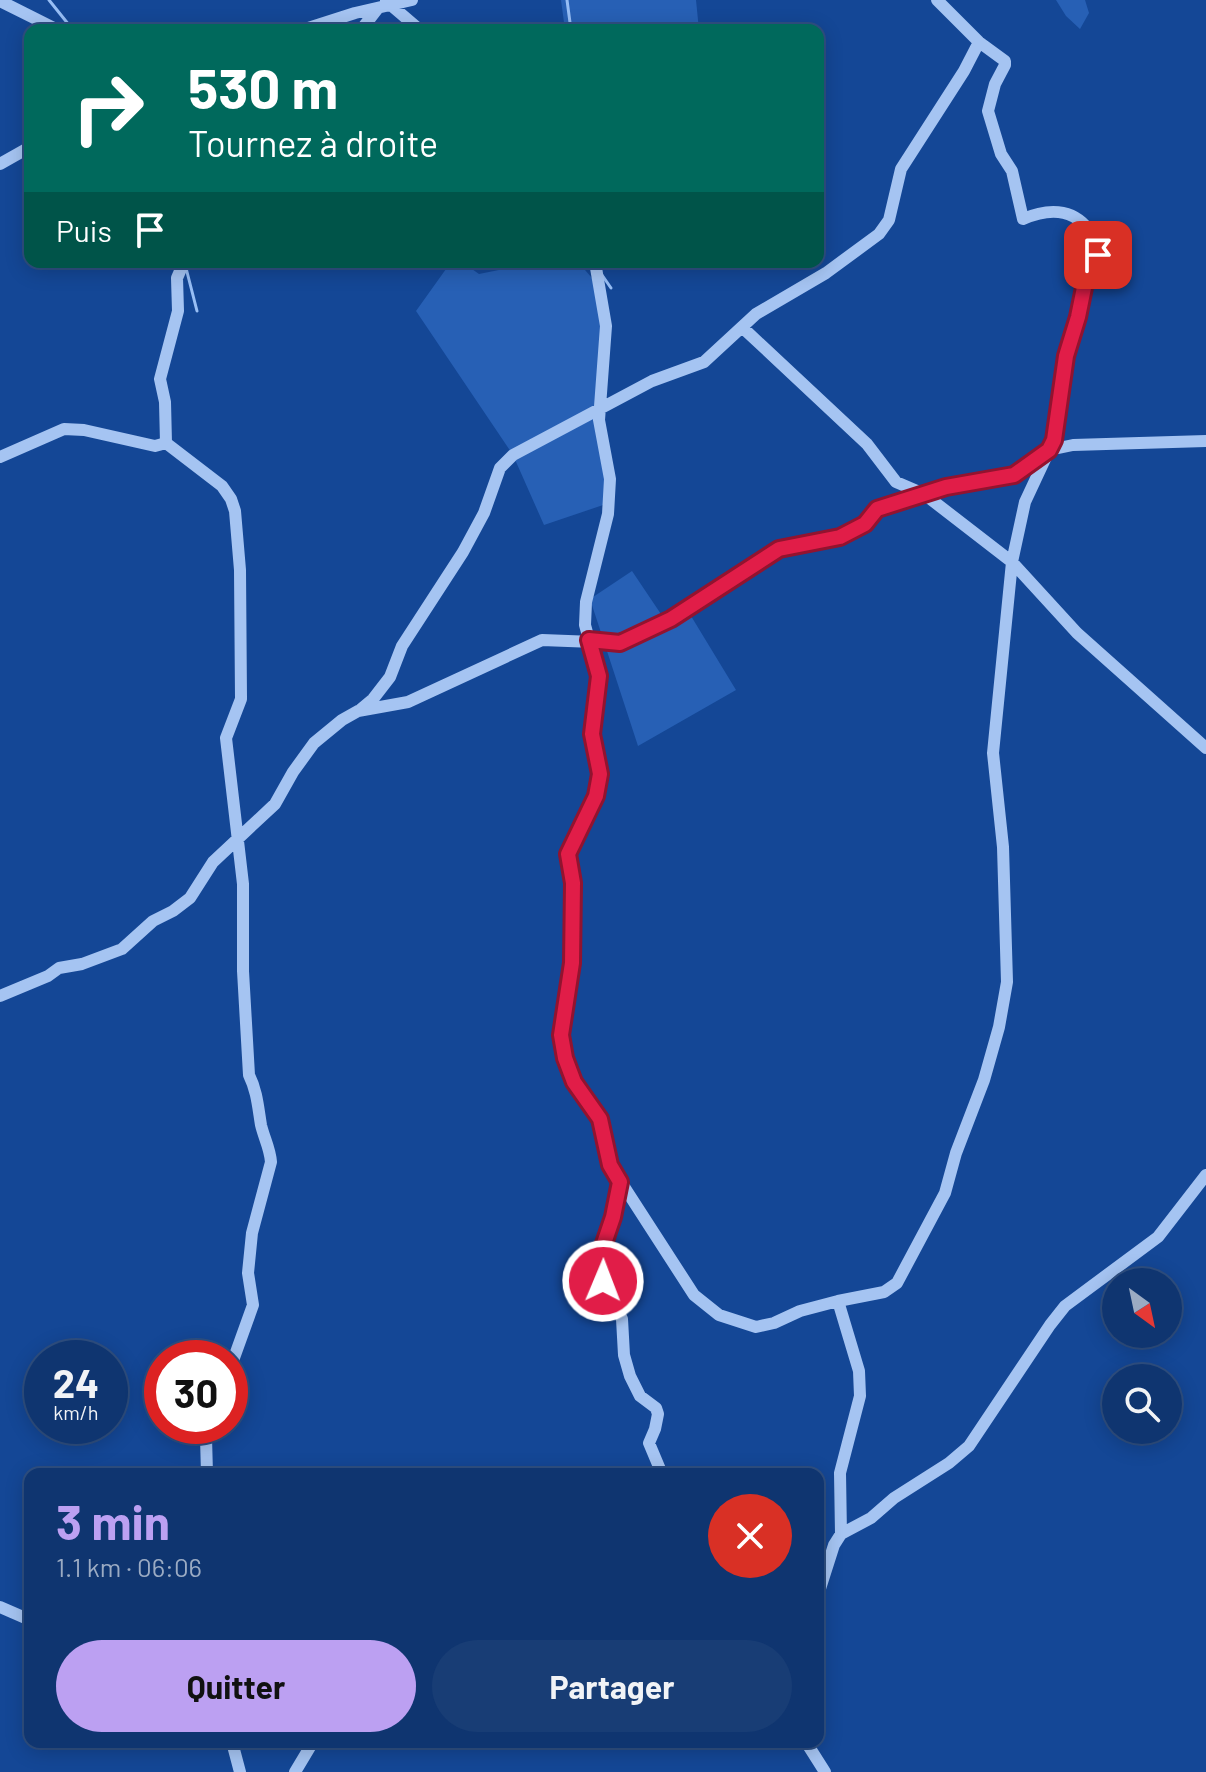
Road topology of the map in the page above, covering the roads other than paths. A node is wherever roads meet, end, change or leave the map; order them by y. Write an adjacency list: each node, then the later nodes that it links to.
1 (412, 0): 4 (street)
2 (937, 0): 9 (street)
3 (0, 1): 5 (street)
4 (385, 4): 6 (street); 7 (street); 8 (street)
5 (46, 24)
6 (321, 24)
7 (367, 24)
8 (412, 24)
9 (979, 42): 14 (street); 18 (street)
10 (24, 150): 11 (street)
11 (0, 164)
12 (181, 268): 17 (street)
13 (596, 268): 15 (street)
14 (743, 328): 15 (street); 20 (street)
15 (600, 410): 22 (street); 23 (street)
16 (1206, 441): 18 (street)
17 (166, 443): 19 (street); 25 (street)
18 (1049, 450): 20 (street); 21 (street)
19 (0, 457)
20 (924, 494): 21 (street); 22 (street)
21 (1012, 562): 24 (street); 29 (street)
22 (589, 640): 23 (street); 28 (street)
23 (358, 711): 25 (street)
24 (1206, 748)
25 (237, 838): 26 (street); 30 (street)
26 (0, 996)
27 (1206, 1175): 34 (street)
28 (620, 1182): 29 (street); 33 (street)
29 (838, 1301): 34 (street)
30 (240, 1340)
31 (206, 1444): 32 (street)
32 (207, 1468)
33 (659, 1468)
34 (841, 1534): 35 (street)
35 (824, 1576)
36 (0, 1607): 37 (street)
37 (24, 1617)
38 (234, 1748): 41 (street)
39 (309, 1748): 42 (street)
40 (810, 1748): 43 (street)
41 (240, 1772)
42 (295, 1772)
43 (825, 1772)

